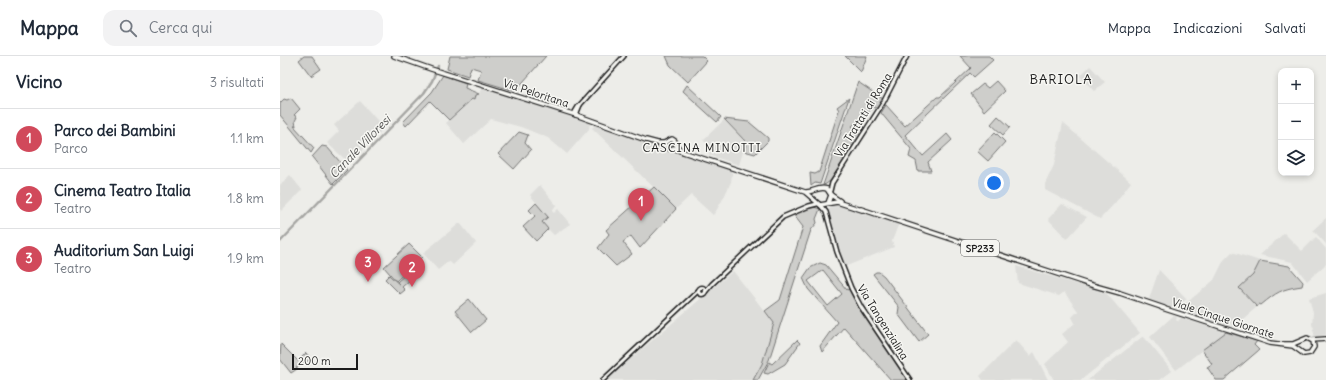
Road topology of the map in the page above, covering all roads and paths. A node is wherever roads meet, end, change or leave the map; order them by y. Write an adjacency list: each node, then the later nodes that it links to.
1 (394, 56): 4 (main road, Via Peloritana)
2 (624, 56): 4 (street)
3 (907, 56): 7 (street, Via Trattati di Roma)
4 (576, 115): 5 (main road, Via Peloritana)
5 (667, 144): 6 (main road); 6 (main road)
6 (675, 146): 10 (main road)
7 (832, 182): 8 (street, Via Trattati di Roma); 11 (street, Via Trattati di Roma)
8 (825, 188): 9 (main road); 11 (main road)
9 (816, 190): 10 (main road); 12 (main road)
10 (806, 192): 12 (main road)
11 (830, 193): 13 (main road); 16 (main road)
12 (813, 198): 14 (main road); 15 (street)
13 (828, 203): 14 (main road); 16 (main road); 17 (street, Via Tangenzialina)
14 (819, 204): 15 (street); 17 (street, Via Tangenzialina)
15 (809, 206): 18 (street)
16 (862, 210): 27 (main road, Viale Cinque Giornate / SP233)
17 (830, 227): 31 (street, Via Tangenzialina)
18 (712, 284): 19 (street); 21 (street)
19 (703, 288): 20 (street); 21 (street)
20 (699, 290): 22 (street); 23 (street)
21 (706, 291): 22 (street)
22 (701, 295): 23 (street)
23 (692, 298): 30 (street)
24 (1324, 339): 25 (main road, SP233); 28 (main road, SP233)
25 (1312, 340): 26 (main road, SP233); 28 (main road)
26 (1300, 342): 27 (main road, Viale Cinque Giornate / SP233); 29 (main road)
27 (1277, 344): 29 (main road, Viale Cinque Giornate / SP233)
28 (1314, 347): 29 (main road, SP233)
29 (1299, 350)
30 (603, 380)
31 (910, 380)

